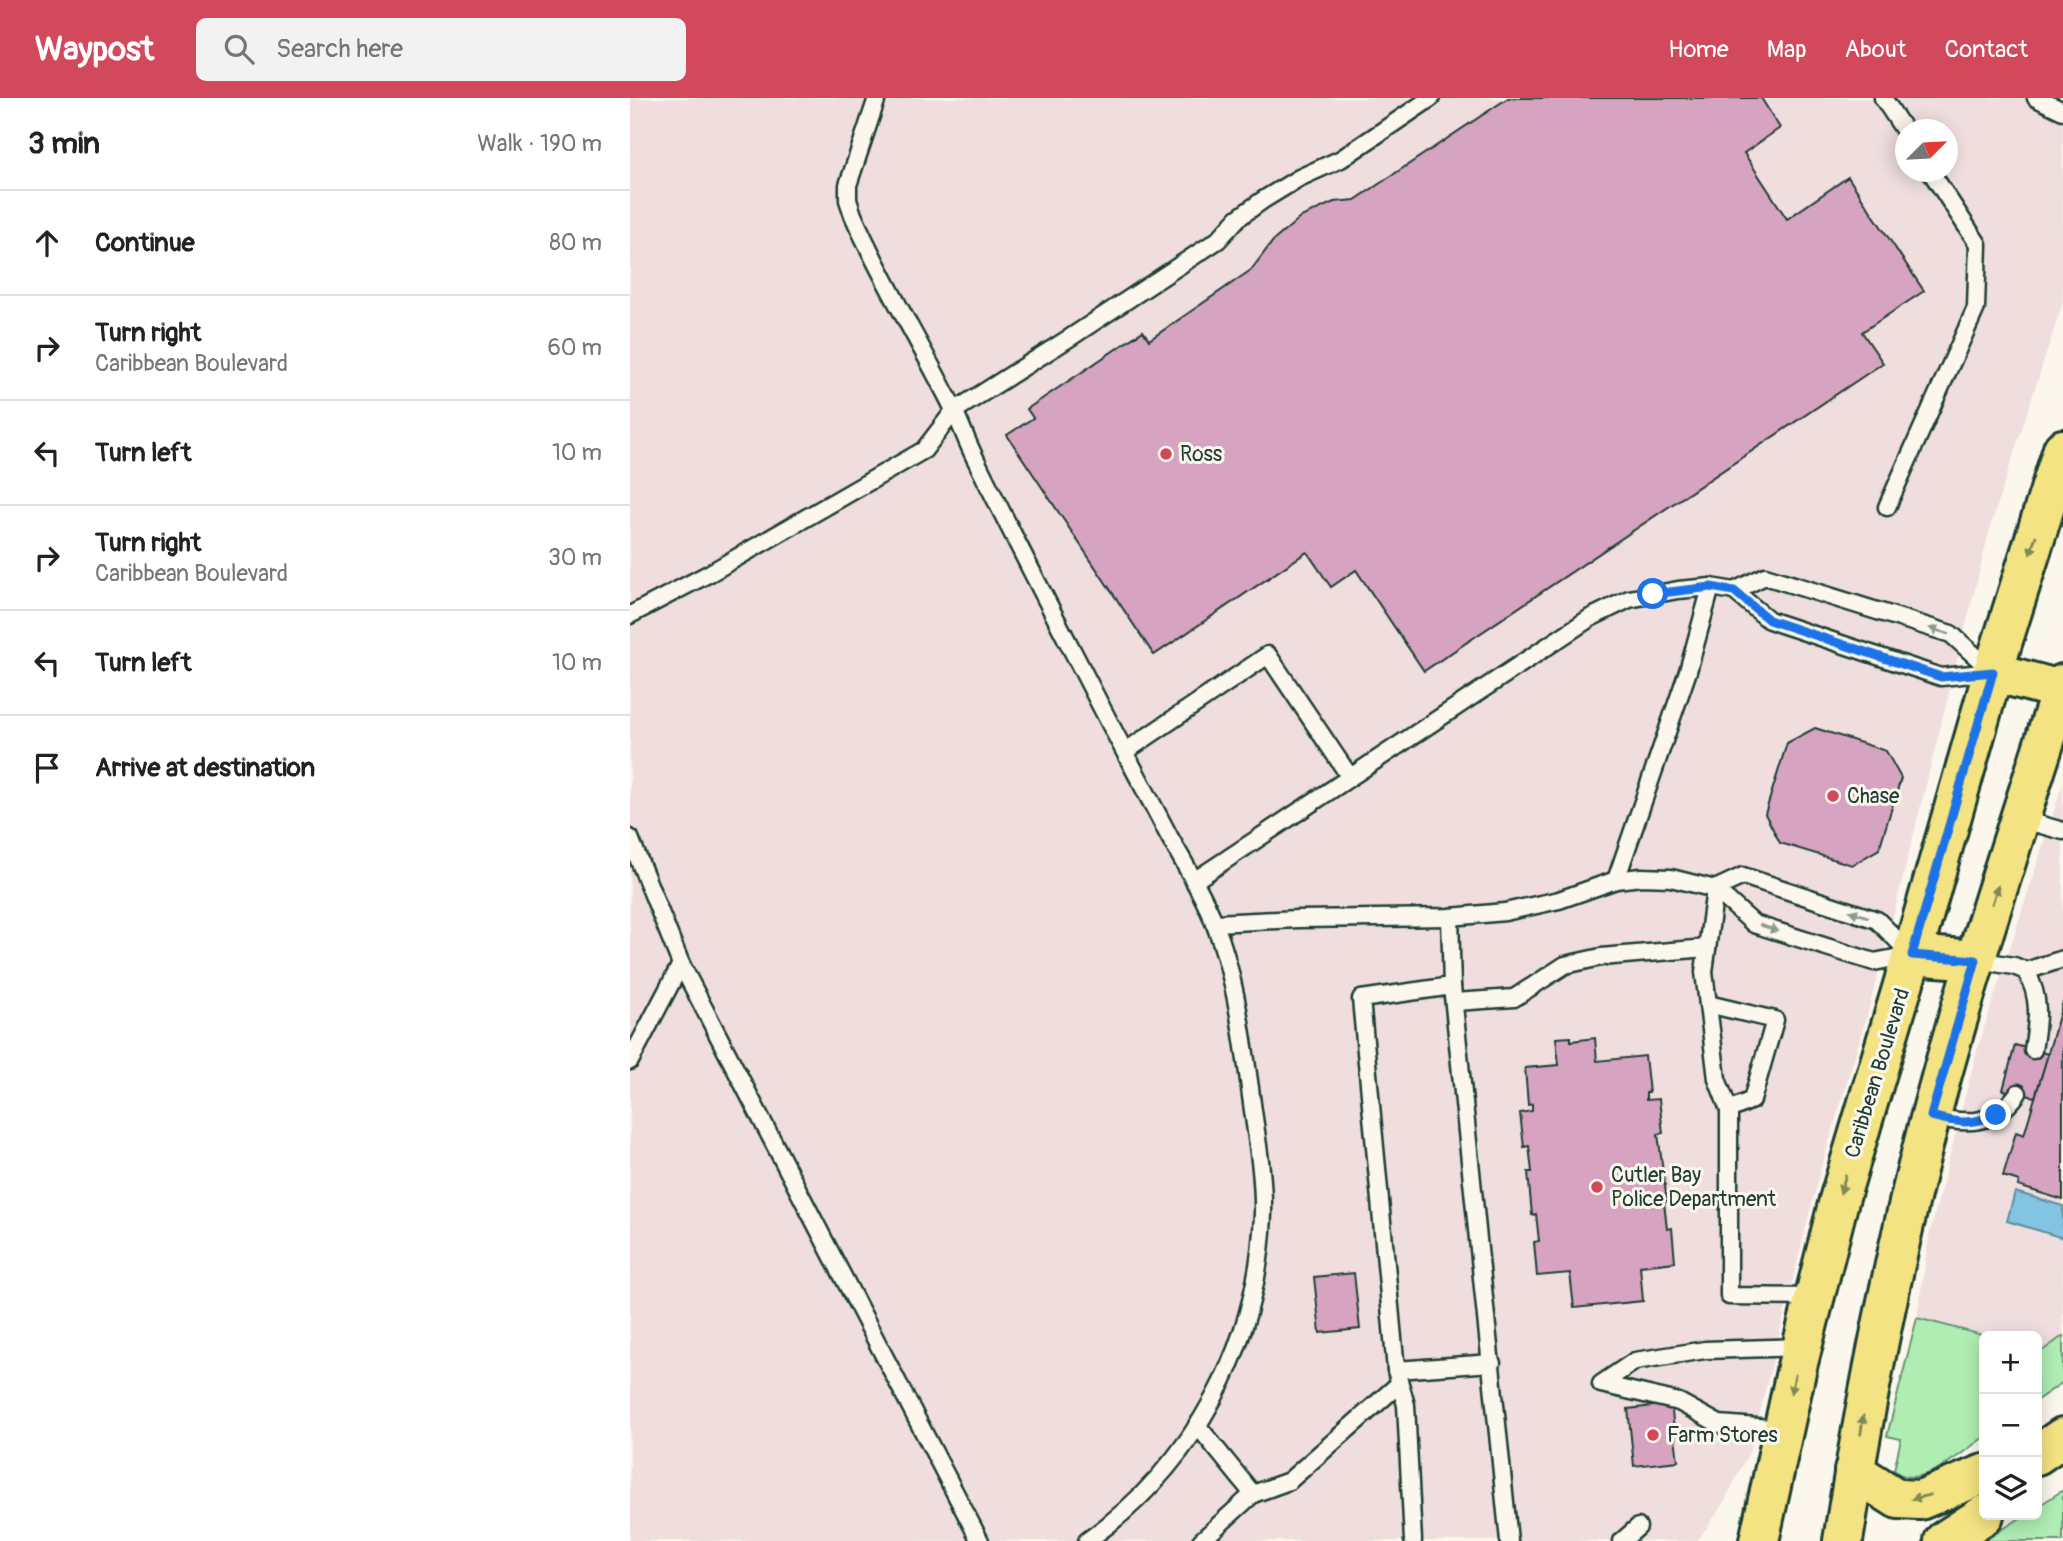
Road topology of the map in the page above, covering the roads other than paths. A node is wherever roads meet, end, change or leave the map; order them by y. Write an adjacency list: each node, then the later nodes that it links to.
1 (877, 98): 8 (lane)
2 (1431, 98): 8 (lane)
3 (1883, 98): 6 (lane)
4 (2036, 98): 5 (lane)
5 (2063, 111)
6 (1897, 119)
7 (1938, 182): 10 (lane)
8 (954, 411): 13 (lane); 16 (lane)
9 (2063, 449): 14 (main road, Caribbean Boulevard, one-way to 14)
10 (1887, 508)
11 (1711, 587): 12 (lane); 17 (lane); 21 (lane)
12 (1734, 591): 14 (lane); 14 (lane, one-way to 12)
13 (630, 615)
14 (1993, 672): 15 (main road); 27 (main road, Caribbean Boulevard)
15 (2062, 688): 18 (main road)
16 (1126, 751): 17 (lane); 22 (lane)
17 (1350, 777): 22 (lane)
18 (2020, 819): 19 (lane); 29 (main road, one-way to 18)
19 (2063, 831)
20 (630, 838): 30 (lane)
21 (1616, 880): 23 (lane); 24 (lane)
22 (1194, 881): 25 (lane)
23 (1715, 889): 26 (lane); 27 (lane, one-way to 27); 27 (lane, one-way to 23)
24 (1450, 917): 25 (lane); 32 (lane)
25 (1214, 923): 43 (lane)
26 (1707, 948): 32 (lane); 33 (lane)
27 (1912, 955): 29 (main road); 39 (main road, Caribbean Boulevard, one-way to 39)
28 (2063, 959): 31 (lane)
29 (1976, 960): 31 (lane); 38 (main road)
30 (681, 964): 35 (lane); 53 (lane)
31 (2026, 971): 34 (lane)
32 (1454, 994): 41 (lane); 42 (lane)
33 (1708, 1004): 37 (lane); 37 (lane)
34 (2033, 1049)
35 (630, 1061)
36 (2018, 1093): 38 (lane)
37 (1729, 1110): 39 (lane)
38 (1931, 1116): 47 (main road, one-way to 38)
39 (1814, 1297): 40 (main road, Caribbean Boulevard)
40 (1802, 1346): 44 (main road, Caribbean Boulevard, one-way to 44); 44 (lane)
41 (1492, 1363): 42 (lane); 57 (lane)
42 (1397, 1377): 49 (lane); 56 (lane)
43 (1197, 1425): 49 (lane); 54 (lane)
44 (1783, 1429): 52 (main road, Caribbean Boulevard)
45 (2063, 1437): 46 (main road)
46 (2042, 1452)
47 (1854, 1471): 48 (main road, one-way to 47); 59 (main road)
48 (1979, 1476)
49 (1253, 1494): 55 (lane)
50 (1979, 1518): 60 (main road)
51 (1638, 1527): 58 (lane)
52 (1753, 1533)
53 (980, 1541)
54 (1087, 1541)
55 (1201, 1541)
56 (1413, 1541)
57 (1509, 1541)
58 (1622, 1541)
59 (1843, 1541)
60 (1944, 1541)

